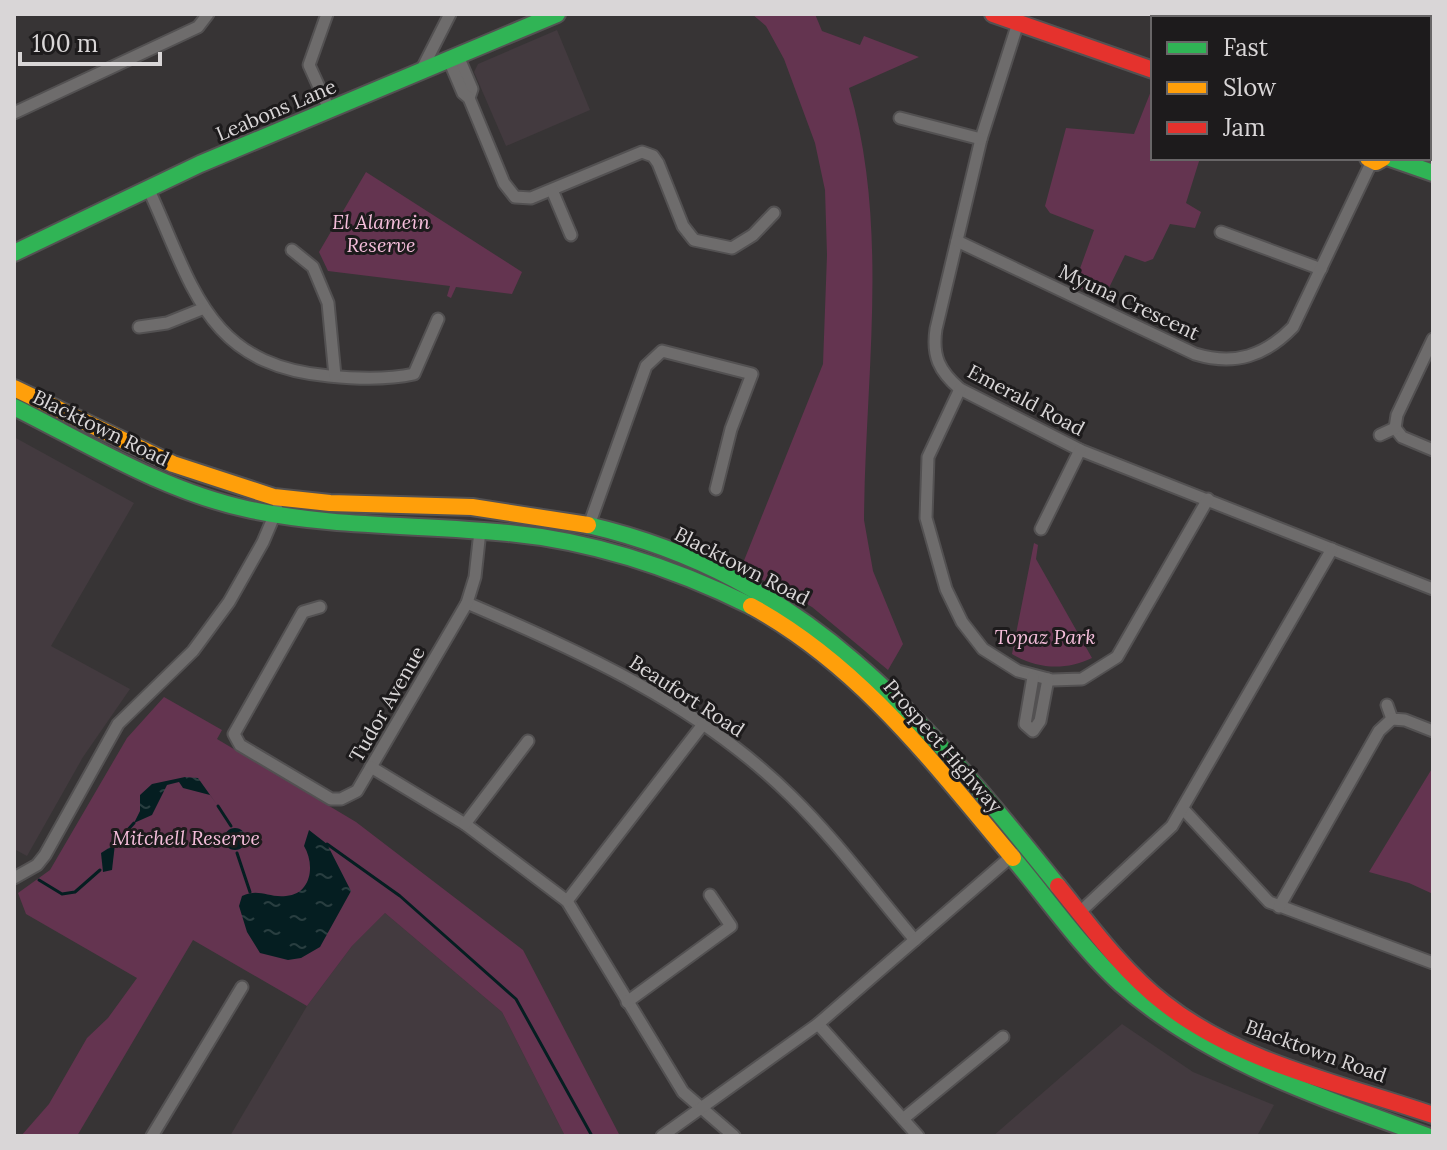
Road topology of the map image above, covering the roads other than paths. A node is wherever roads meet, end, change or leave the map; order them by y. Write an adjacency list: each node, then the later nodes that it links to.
1 (208, 14): 12 (street)
2 (327, 14): 11 (street)
3 (450, 14): 10 (street)
4 (557, 14): 8 (main road, Leabons Lane)
5 (993, 14): 7 (main road)
6 (1038, 21): 7 (main road); 9 (main road)
7 (1018, 23): 14 (street, Emerald Road)
8 (453, 58): 10 (main road, Leabons Lane); 19 (street)
9 (1151, 69)
10 (421, 71): 11 (main road, Leabons Lane)
11 (329, 109): 18 (main road, Leabons Lane)
12 (14, 113)
13 (900, 118): 14 (street)
14 (981, 139): 23 (street, Emerald Road)
15 (1374, 160): 26 (street, Myuna Crescent)
16 (1410, 161): 17 (main road)
17 (1433, 173)
18 (148, 188): 25 (main road, Leabons Lane); 27 (street)
19 (552, 190): 20 (street); 22 (street)
20 (774, 213)
21 (1221, 232): 26 (street)
22 (571, 235)
23 (957, 241): 26 (street, Myuna Crescent); 33 (street, Emerald Road)
24 (292, 250): 31 (street)
25 (14, 253)
26 (1321, 269)
27 (202, 309): 29 (street); 31 (street)
28 (438, 319): 31 (street)
29 (139, 327)
30 (1433, 339): 35 (street)
31 (335, 376)
32 (14, 388): 41 (main road, Blacktown Road)
33 (960, 389): 37 (street, Emerald Road); 51 (street)
34 (14, 407): 41 (main road, Blacktown Road)
35 (1395, 428): 36 (street); 38 (street)
36 (1380, 435)
37 (1080, 450): 40 (street, Emerald Road); 44 (street)
38 (1433, 450)
39 (716, 489): 43 (street)
40 (1208, 499): 47 (street, Emerald Road); 52 (street)
41 (278, 506): 42 (main road, Blacktown Road); 43 (main road, Blacktown Road); 63 (street)
42 (358, 521): 45 (main road, Prospect Highway)
43 (590, 523): 46 (street); 61 (main road, Blacktown Road)
44 (1041, 529)
45 (480, 531): 46 (main road, Prospect Highway); 49 (street, Tudor Avenue)
46 (584, 544): 62 (main road, Prospect Highway)
47 (1332, 549): 48 (street, Emerald Road); 59 (street)
48 (1433, 589)
49 (467, 603): 55 (street, Beaufort Road); 58 (street, Tudor Avenue)
50 (320, 607): 58 (street, Tudor Avenue)
51 (1033, 677): 52 (street); 52 (street)
52 (1048, 679)
53 (1387, 705): 54 (street)
54 (1392, 719): 56 (street); 66 (street)
55 (704, 723): 65 (street); 68 (street, Beaufort Road)
56 (1433, 731)
57 (528, 741): 60 (street)
58 (371, 767): 60 (street)
59 (1184, 810): 66 (street); 67 (street)
60 (465, 824): 65 (street)
61 (1026, 845): 62 (street); 67 (main road, Blacktown Road)
62 (1012, 856): 68 (street); 81 (main road, Prospect Highway)
63 (14, 878)
64 (710, 895): 71 (street)
65 (567, 901): 71 (street)
66 (1279, 907): 69 (street)
67 (1080, 912): 75 (main road, Blacktown Road)
68 (915, 940): 72 (street)
69 (1433, 963)
70 (242, 987): 77 (street)
71 (627, 1002): 74 (street)
72 (818, 1024): 74 (street); 76 (street)
73 (1003, 1037): 76 (street)
74 (701, 1109): 78 (street); 79 (street)
75 (1433, 1115)
76 (903, 1119): 80 (street)
77 (152, 1136)
78 (662, 1136)
79 (734, 1136)
80 (918, 1136)
81 (1427, 1136)

